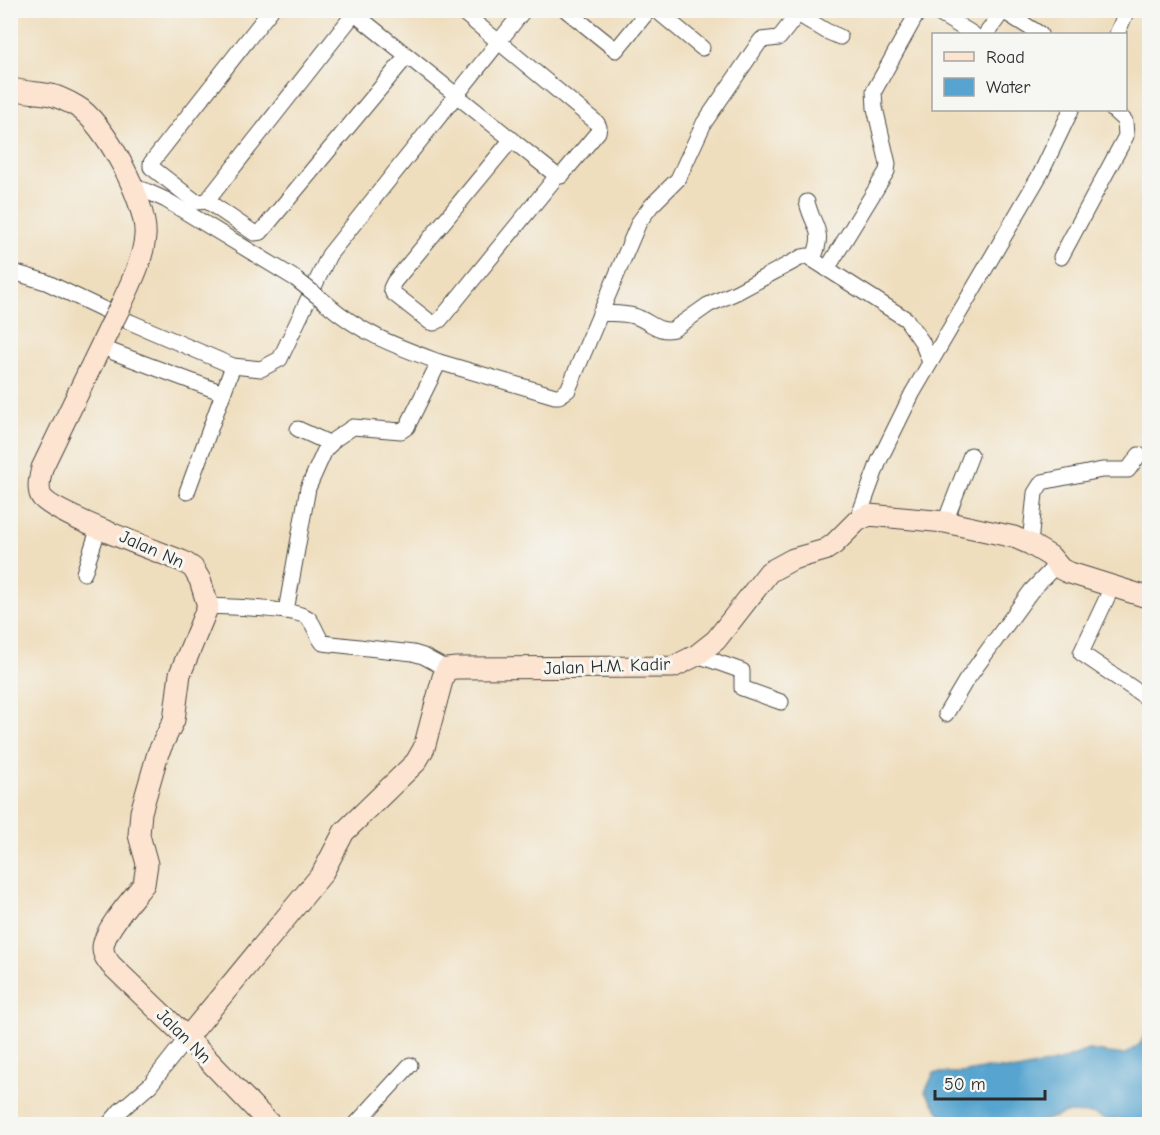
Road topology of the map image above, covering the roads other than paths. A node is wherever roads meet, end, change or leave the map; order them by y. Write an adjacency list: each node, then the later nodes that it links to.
1 (272, 10): 27 (street)
2 (460, 10): 17 (street)
3 (524, 10): 17 (street)
4 (566, 10): 5 (street)
5 (650, 10)
6 (656, 10): 18 (street)
7 (919, 10): 31 (street)
8 (933, 10): 12 (street)
9 (1127, 10): 15 (street)
10 (354, 12): 19 (street); 27 (street)
11 (799, 12): 16 (street); 33 (street)
12 (971, 33)
13 (987, 33): 14 (street)
14 (1038, 33)
15 (1117, 33)
16 (840, 37)
17 (499, 43): 21 (street); 25 (street)
18 (702, 48)
19 (407, 56): 21 (street); 27 (street)
20 (10, 88): 26 (street, Jalan Nn)
21 (456, 96): 24 (street); 37 (street)
22 (1071, 111): 36 (street)
23 (1114, 111): 29 (street)
24 (512, 139): 25 (street); 25 (street)
25 (557, 176)
26 (133, 188): 35 (street, bridge); 46 (street, Jalan Nn, bridge)
27 (207, 201)
28 (807, 202): 30 (street)
29 (1061, 257)
30 (813, 259): 31 (street); 33 (street)
31 (827, 269): 36 (street)
32 (10, 271): 37 (street)
33 (600, 313): 35 (street)
34 (112, 352): 38 (street)
35 (439, 362): 40 (street)
36 (930, 362): 44 (street)
37 (233, 366): 38 (street)
38 (223, 393): 43 (street)
39 (298, 429): 40 (street)
40 (331, 444): 53 (street)
41 (971, 455): 45 (street)
42 (1139, 455): 47 (street)
43 (187, 492)
44 (856, 521): 45 (street); 54 (street, Jalan H.M. Kadir)
45 (945, 522): 47 (street)
46 (99, 527): 49 (street); 52 (street, Jalan Nn)
47 (1030, 544): 48 (street)
48 (1057, 564): 50 (street); 58 (street)
49 (84, 573)
50 (1112, 586): 51 (street); 56 (street)
51 (1149, 598)
52 (208, 606): 53 (street); 59 (street, Jalan Nn)
53 (286, 611): 55 (street)
54 (696, 655): 55 (street, Jalan H.M. Kadir); 57 (street)
55 (447, 669): 59 (street)
56 (1149, 700)
57 (781, 702)
58 (946, 714)
59 (187, 1038): 61 (street); 62 (street, Jalan Nn)
60 (410, 1065): 63 (street)
61 (109, 1125)
62 (270, 1125)
63 (356, 1125)

